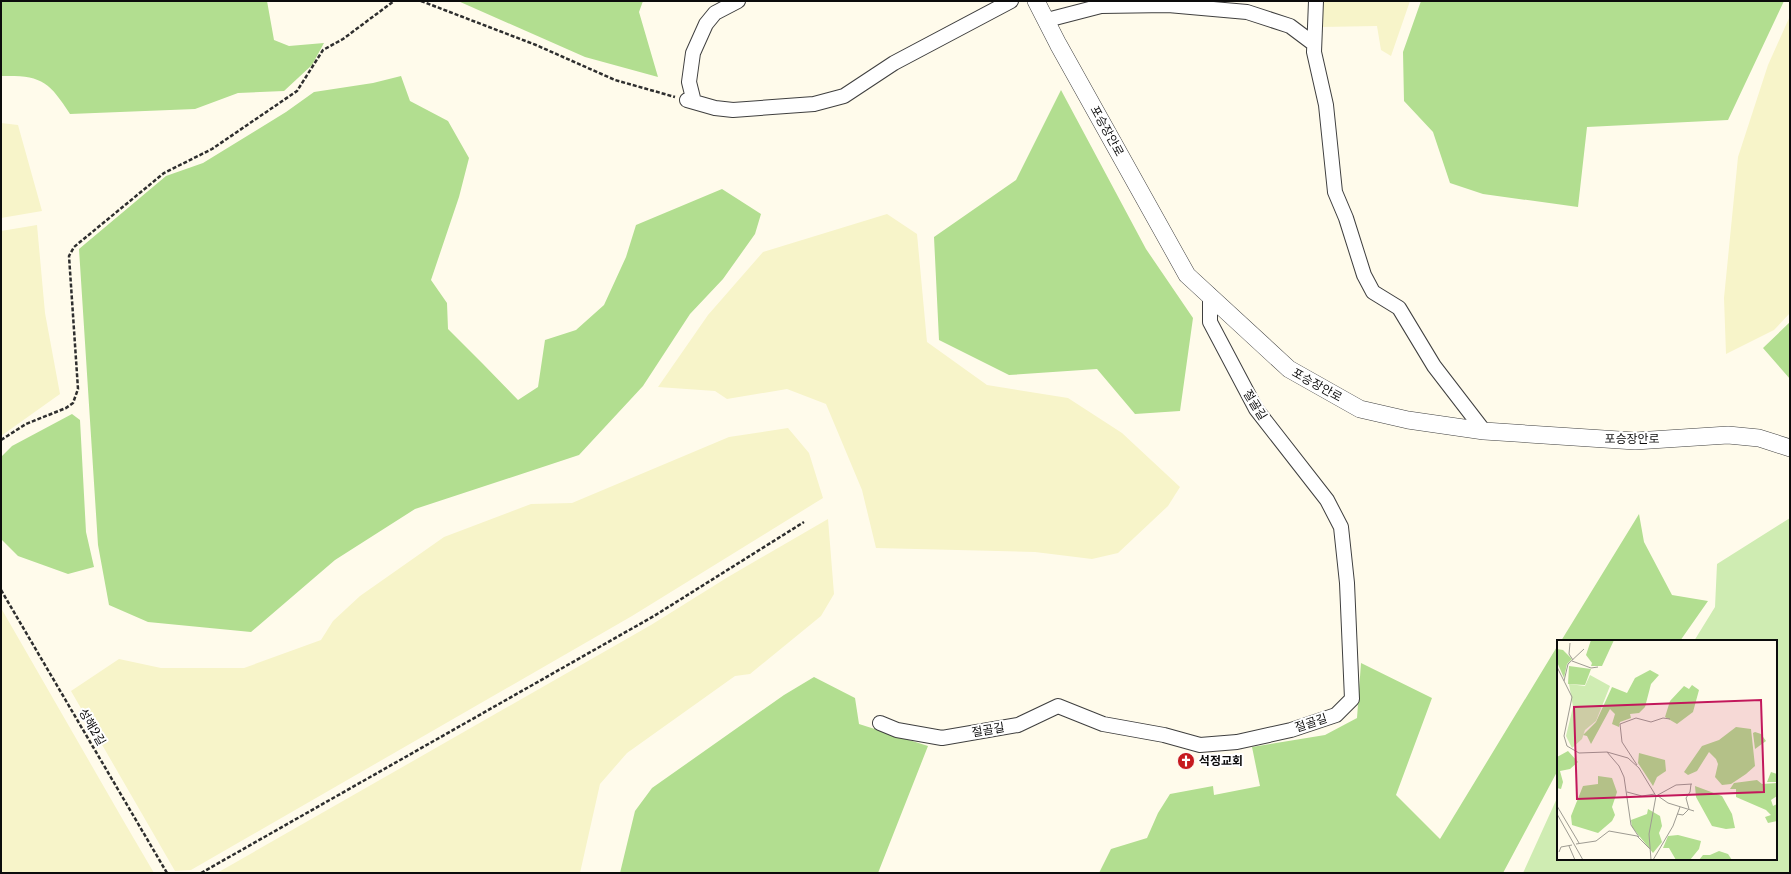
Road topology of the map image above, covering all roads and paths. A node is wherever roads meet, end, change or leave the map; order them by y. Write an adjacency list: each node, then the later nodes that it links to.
1 (394, 1): 12 (path)
2 (421, 1): 9 (path)
3 (738, 1): 9 (street)
4 (1011, 1): 9 (street)
5 (1036, 1): 7 (street, 포승장안로)
6 (1316, 1): 8 (street)
7 (1047, 20): 8 (street); 10 (street, 포승장안로)
8 (1314, 44): 11 (street)
9 (691, 101)
10 (1210, 295): 11 (street, 포승장안로); 16 (street, 절골길)
11 (1484, 431): 13 (street, 포승장안로)
12 (1, 440)
13 (1790, 448)
14 (804, 522): 18 (path)
15 (1, 590): 17 (path, 성해2길)
16 (880, 723)
17 (167, 873)
18 (201, 873)

